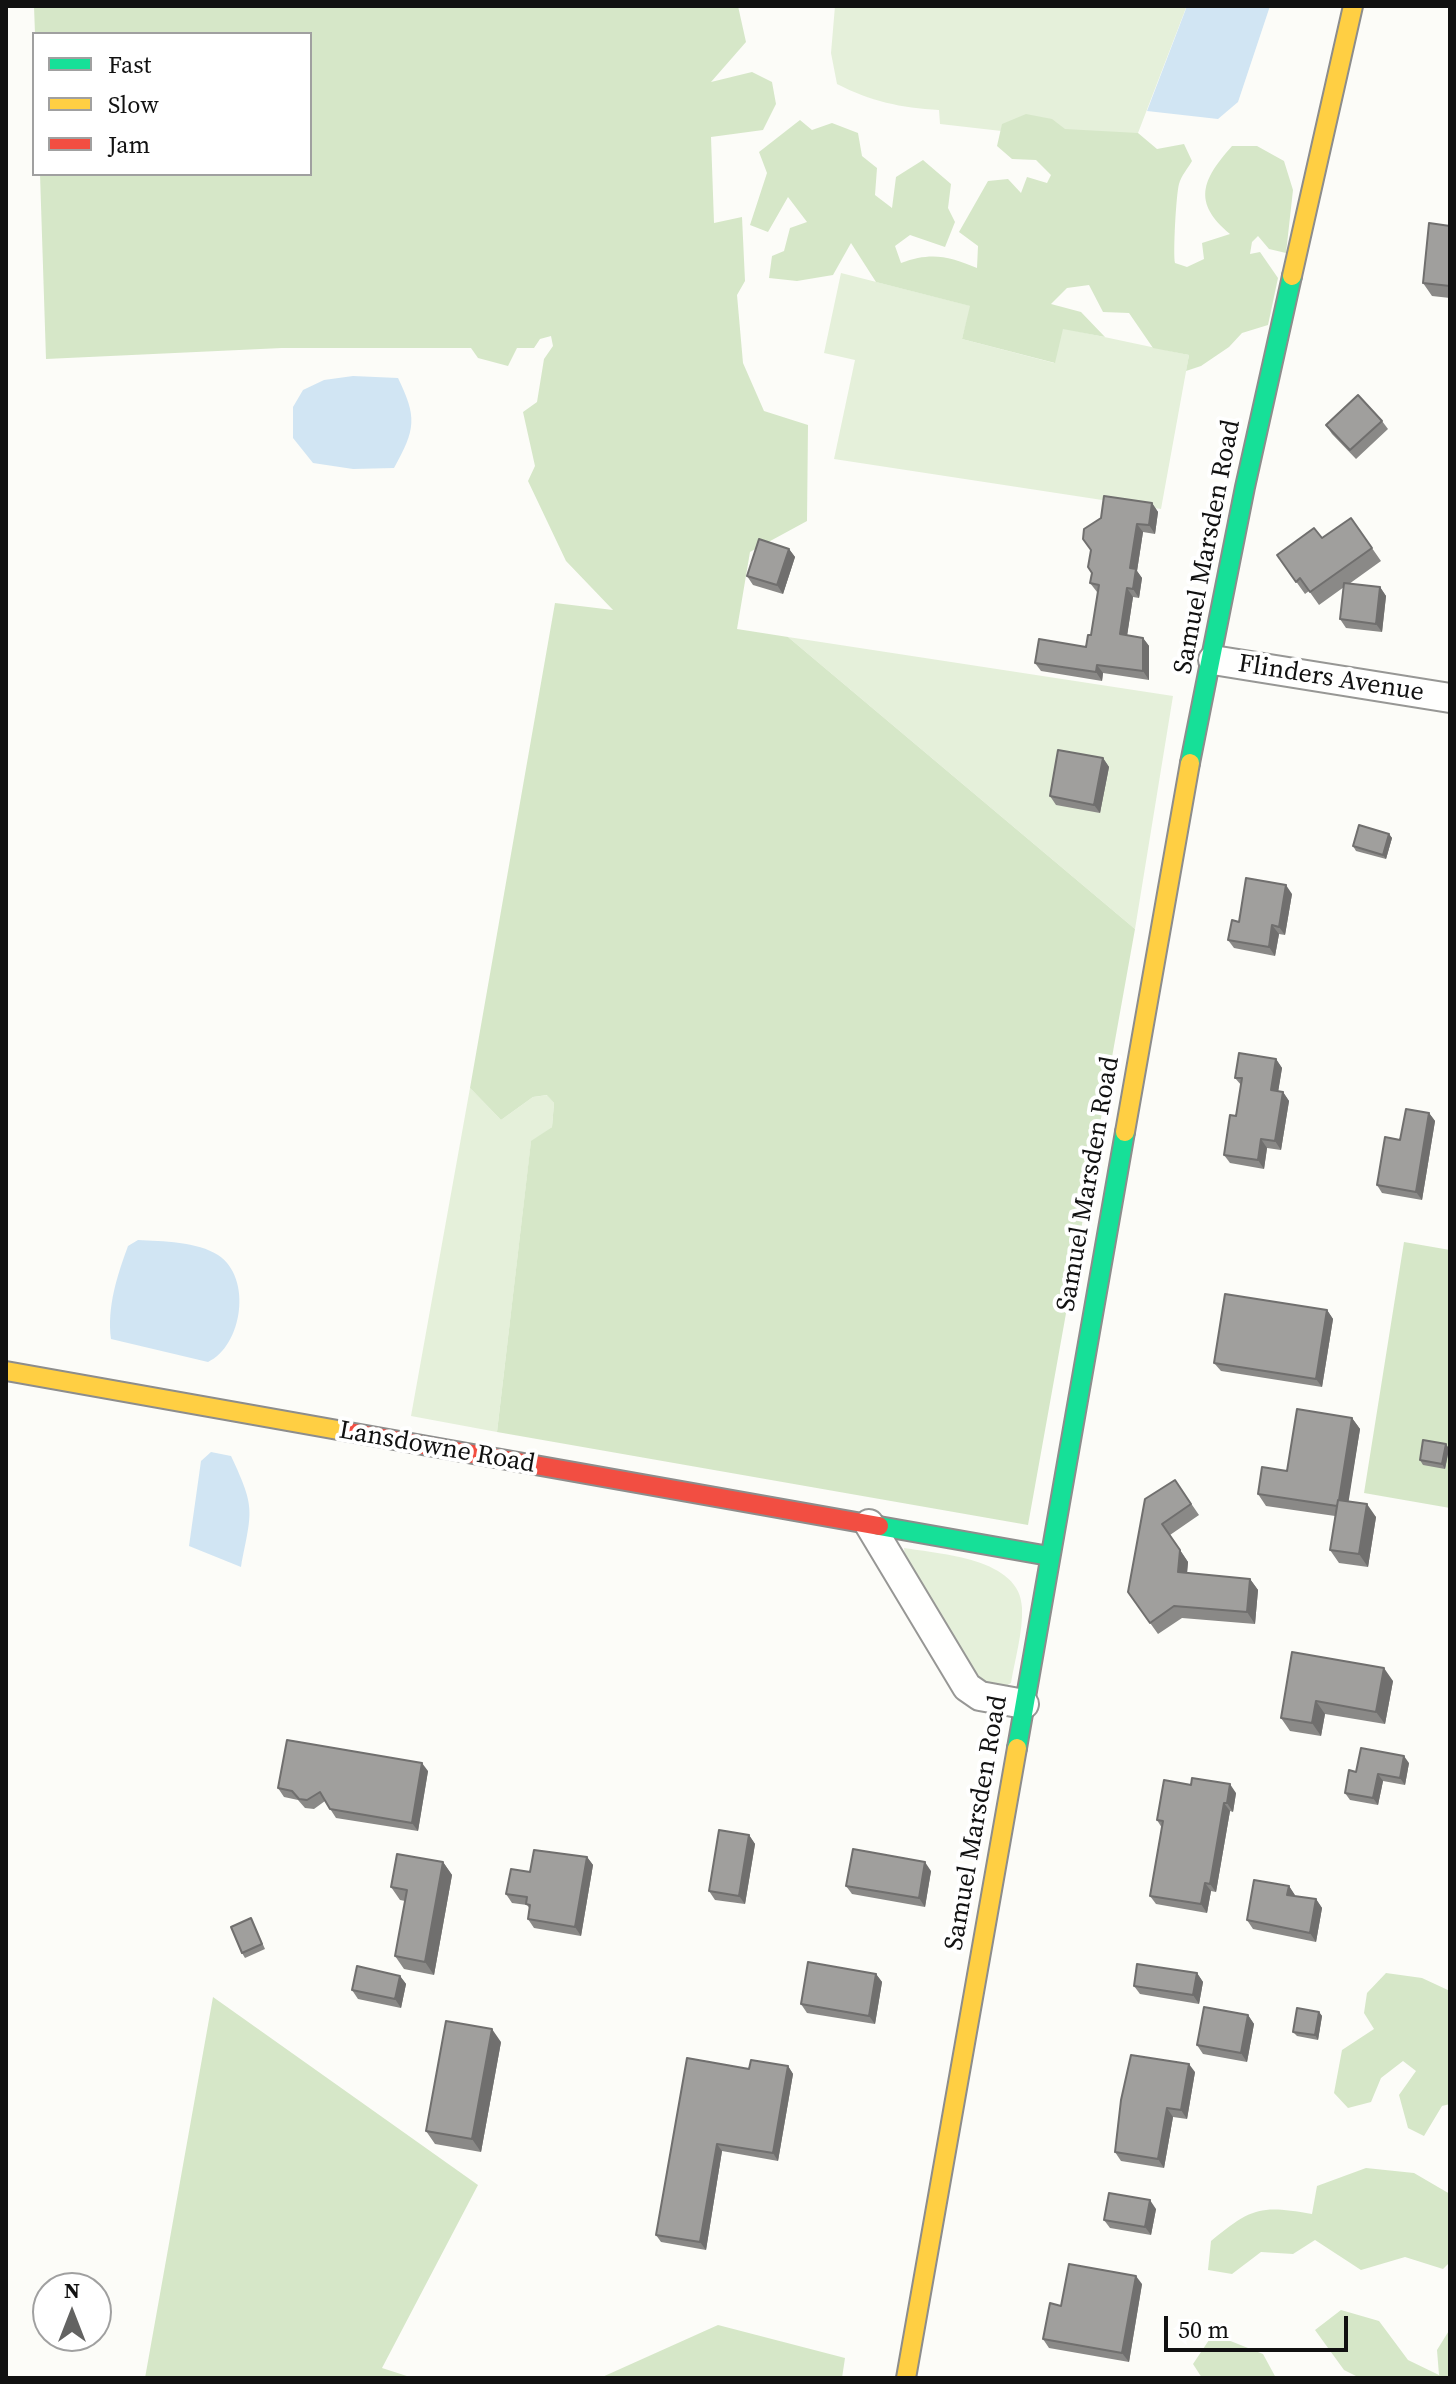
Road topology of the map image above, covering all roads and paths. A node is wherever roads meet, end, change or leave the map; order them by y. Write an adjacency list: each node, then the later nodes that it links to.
1 (1353, 6): 2 (street, Samuel Marsden Road)
2 (1213, 660): 3 (street, Flinders Avenue); 6 (street, Samuel Marsden Road)
3 (1450, 698)
4 (6, 1371): 5 (street, Lansdowne Road)
5 (869, 1524): 6 (street, Lansdowne Road); 7 (street)
6 (1049, 1556): 7 (street, Samuel Marsden Road)
7 (1024, 1704): 8 (street, Samuel Marsden Road)
8 (906, 2378)

